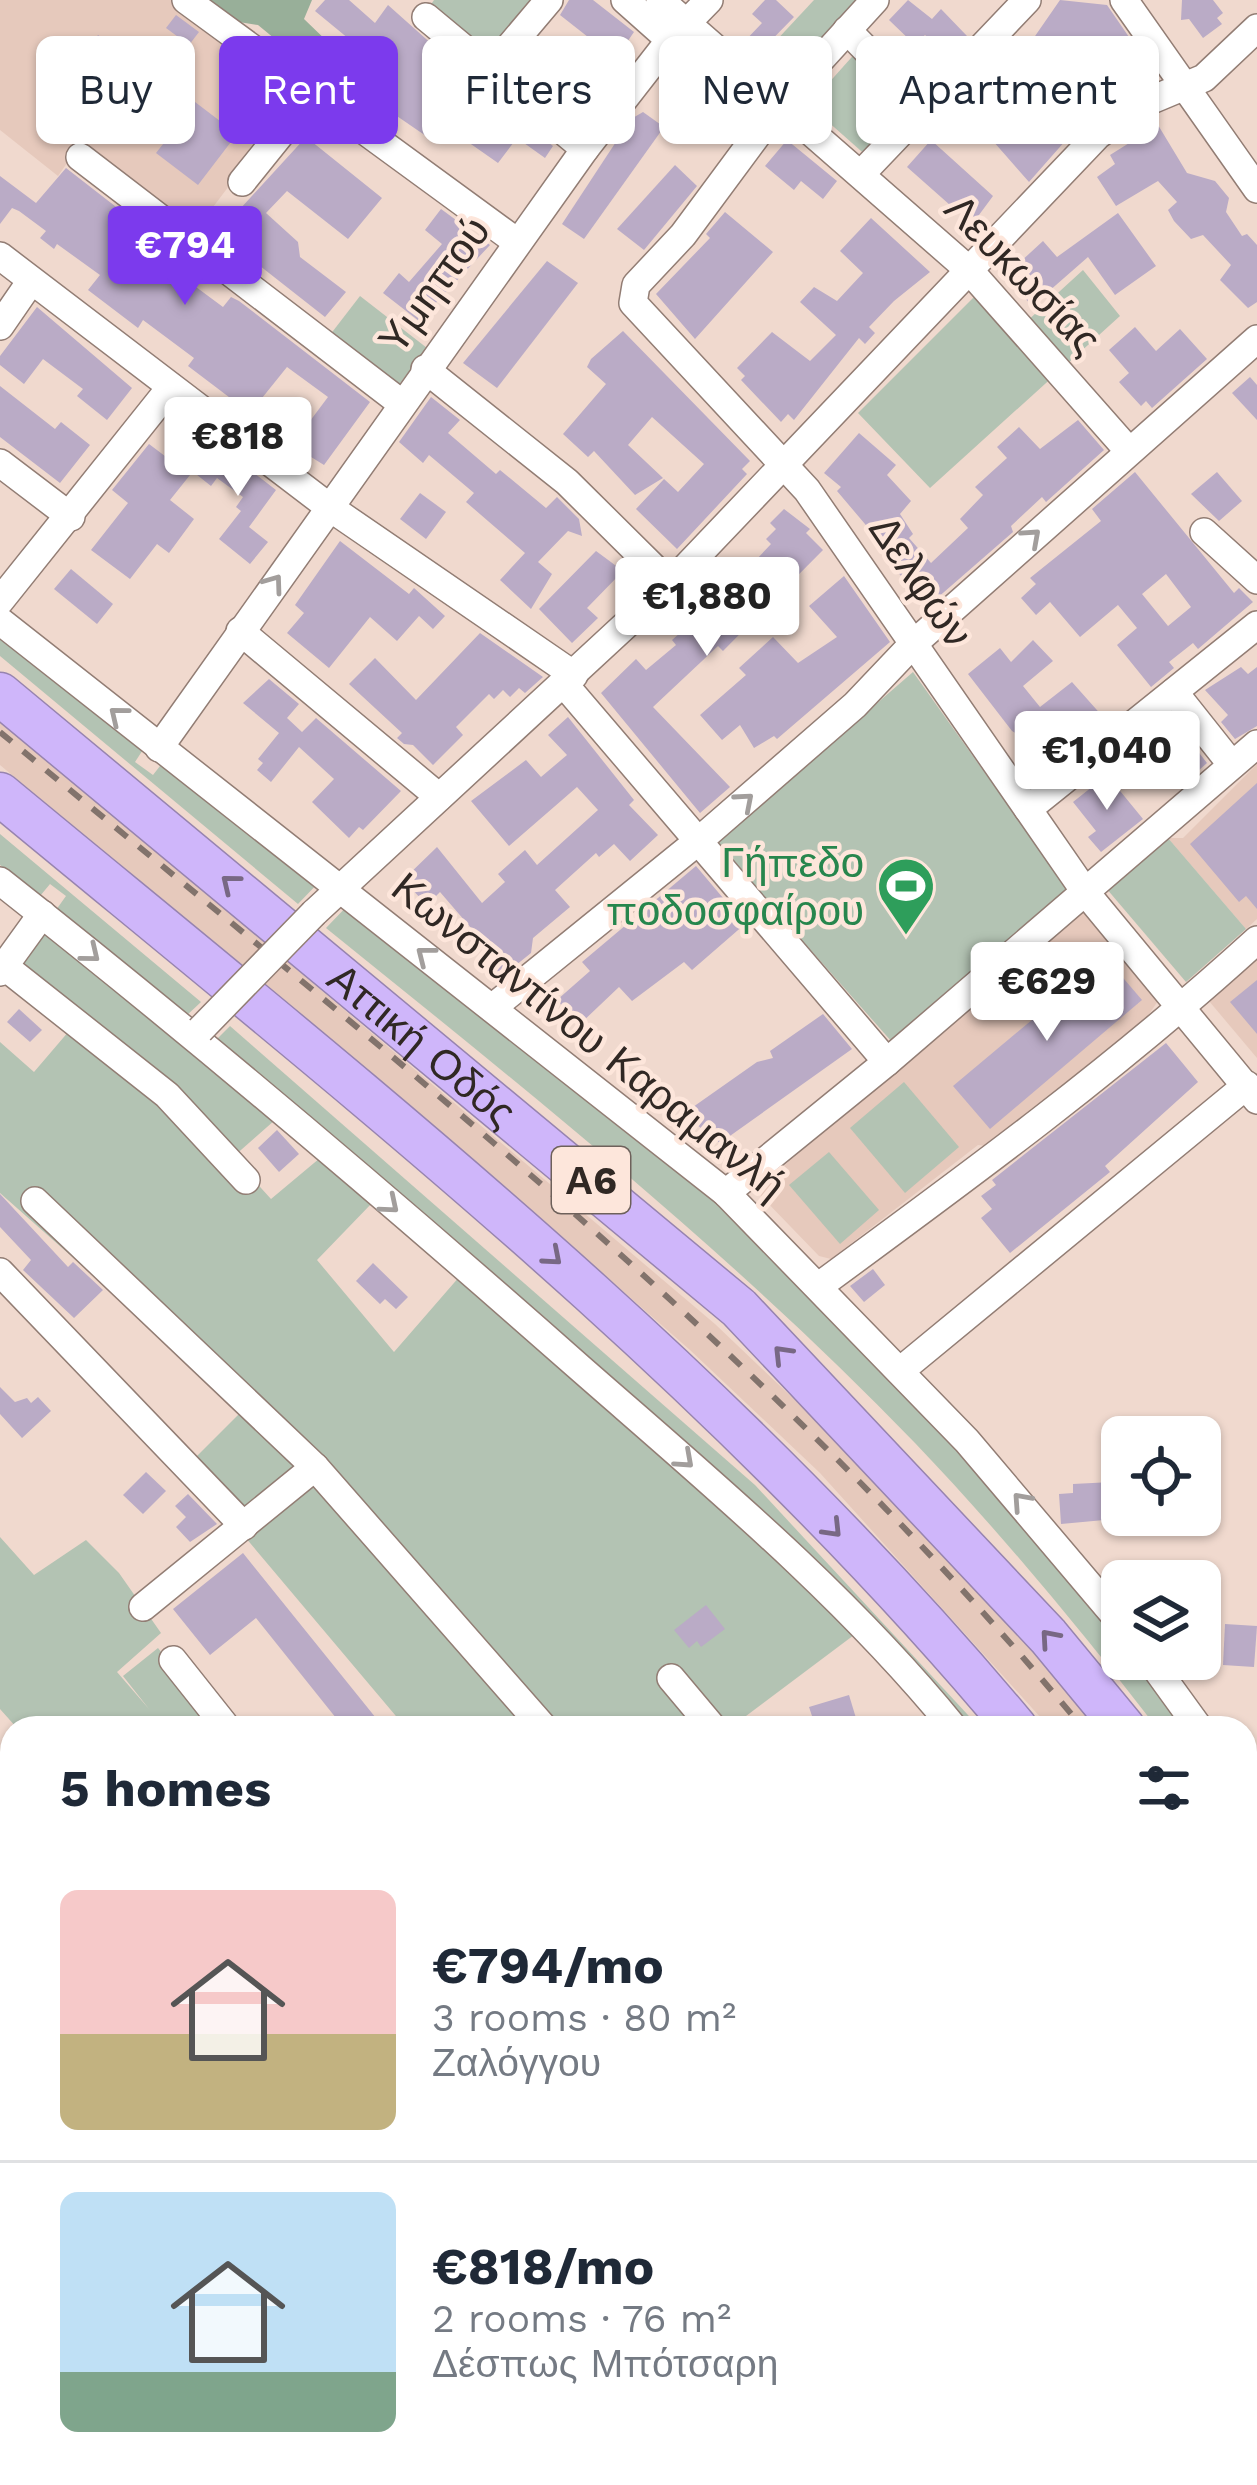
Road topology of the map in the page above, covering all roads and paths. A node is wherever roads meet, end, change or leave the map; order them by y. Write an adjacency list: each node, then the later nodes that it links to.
1 (186, 0): 13 (street)
2 (549, 0): 15 (street)
3 (625, 0): 12 (street, Λευκωσίας)
4 (660, 0): 12 (street)
5 (709, 0): 12 (street, Υμηττού)
6 (875, 0): 11 (street)
7 (1027, 0): 17 (street)
8 (1124, 0): 20 (street)
9 (426, 17): 14 (street)
10 (1257, 28): 20 (street)
11 (847, 29): 18 (street); 19 (street)
12 (677, 32): 16 (street, Λευκωσίας); 27 (street, Υμηττού)
13 (234, 36)
14 (449, 36)
15 (519, 36)
16 (683, 36)
17 (993, 36)
18 (856, 38)
19 (832, 46)
20 (1184, 89): 31 (street); 34 (street)
21 (273, 144): 30 (street)
22 (380, 144): 32 (street)
23 (579, 144): 27 (street)
24 (749, 144): 43 (street, Δελφών)
25 (828, 144): 29 (street, Λευκωσίας)
26 (890, 144): 29 (street)
27 (585, 149): 32 (street, Υμηττού)
28 (80, 158): 40 (street)
29 (862, 172): 34 (street, Λευκωσίας)
30 (242, 182)
31 (1257, 190)
32 (517, 242): 38 (street, Υμηττού)
33 (0, 256): 35 (street)
34 (969, 270): 41 (street, Λευκωσίας); 43 (street)
35 (32, 281): 36 (street); 39 (street)
36 (0, 326)
37 (1257, 339): 41 (street)
38 (424, 369): 40 (street, Υμηττού); 48 (street)
39 (171, 387): 44 (street); 45 (street)
40 (400, 403): 44 (street, Υμηττού)
41 (1128, 450): 53 (street, one-way to 41)
42 (0, 463): 45 (street)
43 (786, 465): 48 (street); 53 (street, Δελφών)
44 (328, 507): 52 (street, Υμηττού, one-way to 44); 54 (street)
45 (70, 517): 49 (street)
46 (1204, 532): 47 (street)
47 (1257, 580)
48 (670, 584): 54 (street)
49 (0, 602)
50 (0, 621): 58 (street, Κωνσταντίνου Καραμανλή, one-way to 50)
51 (1257, 626): 55 (street)
52 (240, 631): 58 (street, Υμηττού); 61 (street)
53 (912, 645): 62 (street, Δελφών); 63 (street, one-way to 53)
54 (569, 680): 61 (street); 63 (street)
55 (1174, 692): 59 (street); 62 (street)
56 (0, 694): 93 (highway, Αττική Οδός / Α6, one-way to 56)
57 (1257, 744): 59 (street)
58 (159, 748): 65 (street, Κωνσταντίνου Καραμανλή)
59 (1232, 765): 66 (street)
60 (0, 794): 92 (highway, Αττική Οδός / Α6, one-way to 92)
61 (439, 797): 65 (street)
62 (1028, 809): 66 (street, Δελφών)
63 (702, 838): 71 (street); 73 (street)
64 (0, 881): 67 (street)
65 (338, 889): 71 (street, Κωνσταντίνου Καραμανλή, one-way to 65); 72 (street, bridge)
66 (1086, 893): 70 (street, Δελφών); 73 (street)
67 (42, 914): 69 (street); 72 (street, one-way to 72)
68 (1257, 940): 70 (street)
69 (2, 969): 75 (street)
70 (1184, 1007): 74 (street, Δελφών); 79 (street)
71 (492, 1008): 76 (street, Κωνσταντίνου Καραμανλή)
72 (196, 1033): 91 (street, one-way to 91)
73 (887, 1062): 76 (street)
74 (1252, 1092): 80 (street)
75 (246, 1180)
76 (726, 1193): 79 (street, Κωνσταντίνου Καραμανλή)
77 (35, 1201): 81 (street)
78 (0, 1272): 82 (street)
79 (819, 1286): 80 (street, Κωνσταντίνου Καραμανλή)
80 (900, 1371): 83 (street, Κωνσταντίνου Καραμανλή, one-way to 80)
81 (315, 1467): 82 (street); 89 (street)
82 (244, 1526): 84 (street)
83 (1101, 1598)
84 (143, 1607)
85 (173, 1660): 88 (street)
86 (670, 1678): 90 (street)
87 (1164, 1680): 94 (street)
88 (217, 1716)
89 (533, 1716)
90 (703, 1716)
91 (943, 1716)
92 (1005, 1716)
93 (1114, 1716)
94 (1190, 1716)

